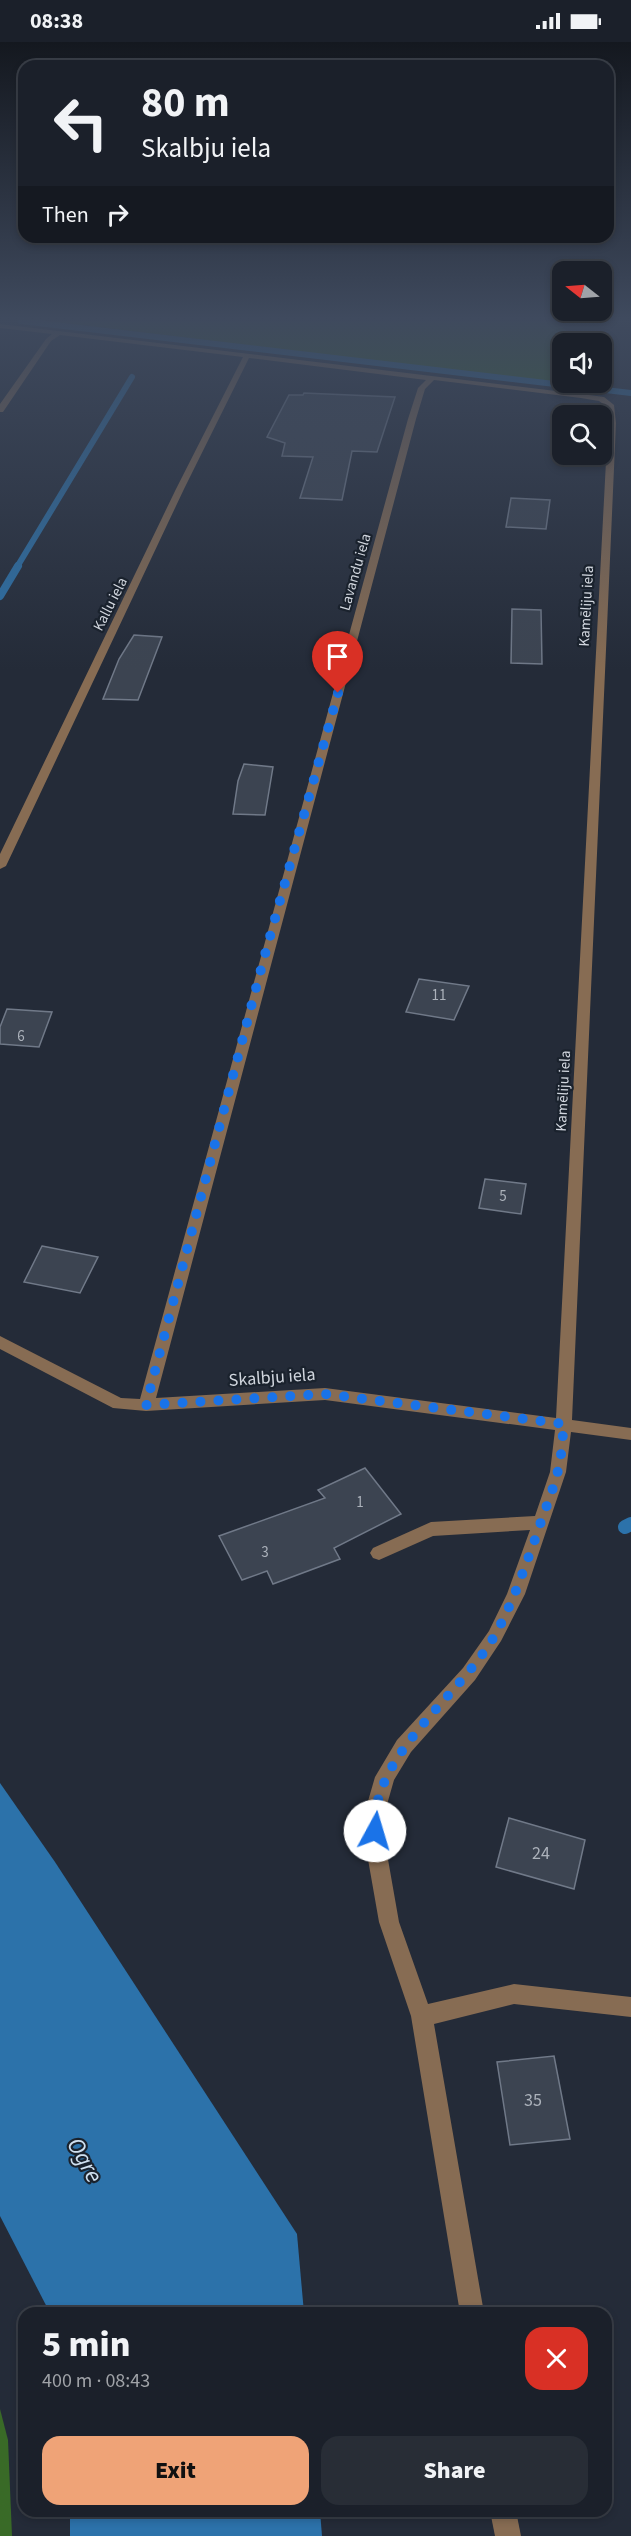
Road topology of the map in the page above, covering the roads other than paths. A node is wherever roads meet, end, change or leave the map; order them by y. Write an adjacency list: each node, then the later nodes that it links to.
1 (206, 437): 4 (street, Kallu iela)
2 (407, 437): 6 (street, Lavandu iela)
3 (610, 437): 7 (street, Kamēliju iela)
4 (0, 866)
5 (0, 1342): 6 (street, Skalbju iela)
6 (146, 1405): 7 (street, Skalbju iela)
7 (564, 1424): 8 (street, Skalbju iela); 9 (street, Kamēliju iela)
8 (631, 1434)
9 (541, 1522): 10 (street); 12 (street, Kamēliju iela)
10 (379, 1554)
11 (631, 2007): 12 (street)
12 (422, 2016): 13 (street, Kamēliju iela)
13 (471, 2307)
14 (504, 2517): 15 (street)
15 (508, 2536)

